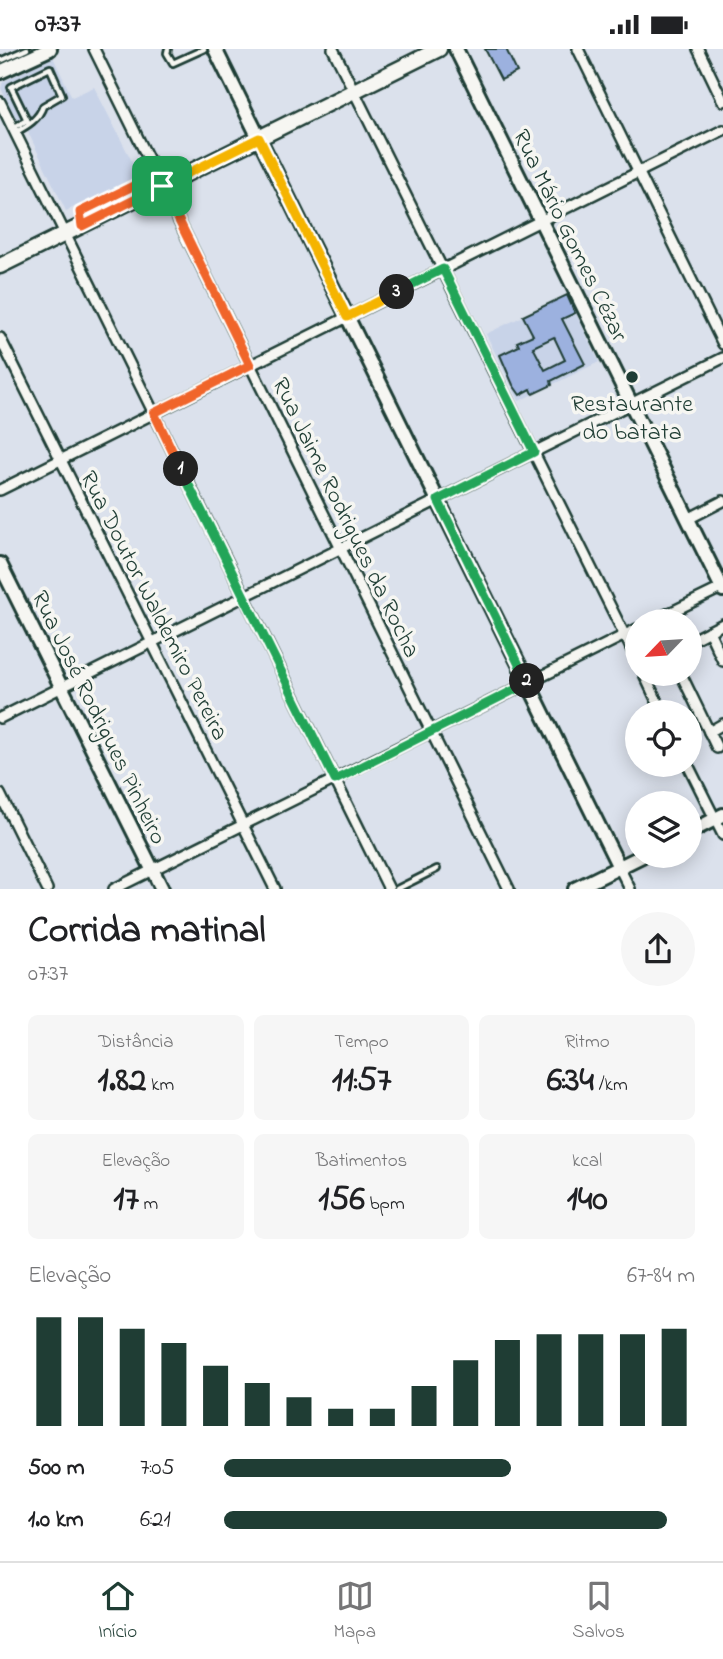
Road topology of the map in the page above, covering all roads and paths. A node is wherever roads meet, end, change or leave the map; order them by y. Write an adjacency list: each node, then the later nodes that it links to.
1 (27, 49): 13 (lane)
2 (50, 49): 14 (street)
3 (94, 49): 23 (street, Rua Jaime Rodrigues da Rocha)
4 (168, 49): 12 (lane)
5 (204, 49): 12 (lane)
6 (215, 49): 21 (street)
7 (334, 49): 15 (street)
8 (439, 49): 15 (main road)
9 (456, 49): 25 (street, Rua Mário Gomes Cézar)
10 (578, 49): 22 (street)
11 (698, 49): 16 (street)
12 (197, 50)
13 (0, 61)
14 (0, 72)
15 (354, 91): 21 (main road); 29 (street)
16 (723, 101)
17 (0, 102): 19 (street)
18 (28, 122): 18 (lane); 19 (lane)
19 (14, 130): 27 (street)
20 (723, 130): 22 (street)
21 (259, 138): 23 (main road); 30 (street)
22 (638, 172): 25 (street); 32 (street)
23 (162, 186): 24 (main road); 34 (street, Rua Jaime Rodrigues da Rocha)
24 (148, 193): 26 (main road); 26 (lane)
25 (540, 221): 29 (street); 35 (street, Rua Mário Gomes Cézar)
26 (82, 226): 27 (main road)
27 (65, 234): 28 (main road); 36 (street)
28 (0, 266)
29 (443, 269): 30 (street); 37 (street)
30 (347, 317): 34 (street); 40 (street)
31 (0, 338): 38 (street, Rua Doutor Waldemiro Pereira)
32 (723, 344)
33 (723, 358): 35 (street)
34 (250, 365): 36 (street); 43 (street, Rua Jaime Rodrigues da Rocha)
35 (631, 404): 37 (street); 42 (street, Rua Mário Gomes Cézar)
36 (154, 413): 38 (street); 46 (street)
37 (534, 452): 40 (street); 50 (street)
38 (61, 459): 39 (street); 52 (street, Rua Doutor Waldemiro Pereira)
39 (0, 489)
40 (438, 500): 43 (street); 54 (street)
41 (723, 501): 42 (street)
42 (688, 519): 45 (street, Rua Mário Gomes Cézar)
43 (341, 548): 46 (street); 59 (street, Rua Jaime Rodrigues da Rocha)
44 (0, 563): 56 (street, Rua José Rodrigues Pinheiro)
45 (723, 588): 47 (street)
46 (244, 597): 52 (street); 63 (street)
47 (678, 609)
48 (723, 624): 49 (street)
49 (709, 631): 51 (street); 53 (street)
50 (625, 635): 54 (street)
51 (702, 635)
52 (152, 643): 56 (street); 66 (street, Rua Doutor Waldemiro Pereira)
53 (723, 661)
54 (528, 683): 59 (street); 70 (street)
55 (687, 686): 60 (street)
56 (62, 687): 57 (street); 72 (street, Rua José Rodrigues Pinheiro)
57 (0, 718)
58 (723, 725): 60 (street)
59 (432, 731): 63 (street); 79 (street, Rua Jaime Rodrigues da Rocha)
60 (709, 732): 61 (street)
61 (717, 748)
62 (695, 777): 65 (street)
63 (335, 780): 66 (street); 77 (street)
64 (0, 794): 73 (street)
65 (719, 817): 67 (street); 68 (street)
66 (243, 825): 72 (street); 76 (street, Rua Doutor Waldemiro Pereira)
67 (702, 826)
68 (723, 835)
69 (625, 864): 70 (street)
70 (619, 867): 80 (street); 81 (street)
71 (437, 869): 78 (lane)
72 (153, 870): 74 (street); 75 (street, Rua José Rodrigues Pinheiro)
73 (47, 889)
74 (114, 889)
75 (162, 889)
76 (275, 889)
77 (389, 889)
78 (397, 889)
79 (509, 889)
80 (575, 889)
81 (629, 889)

